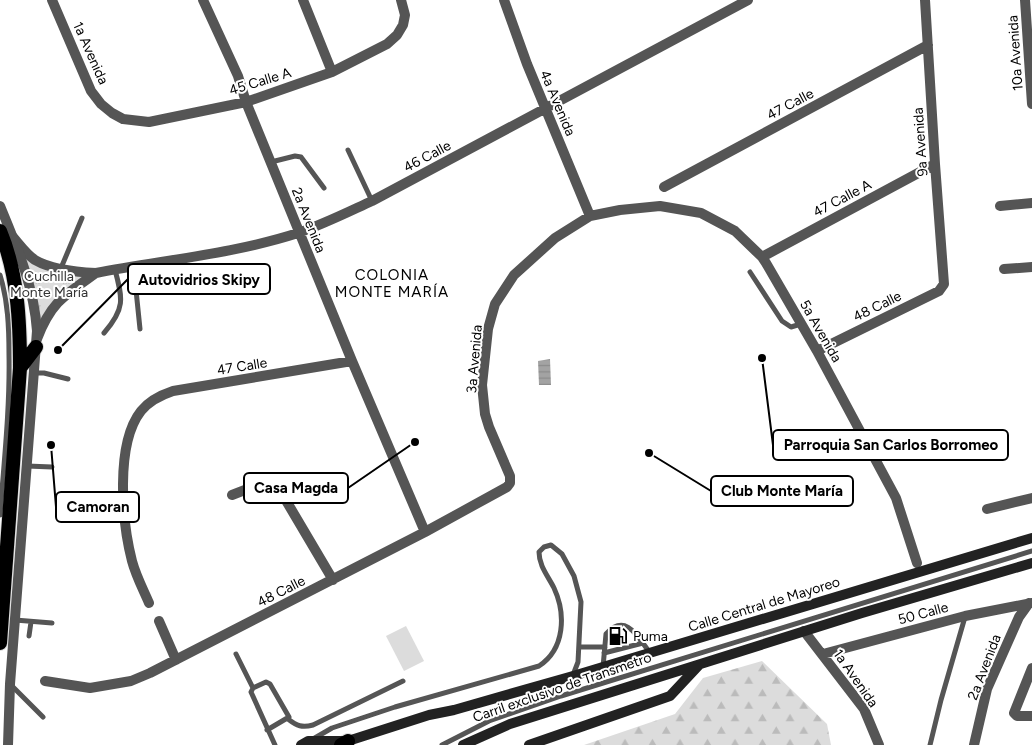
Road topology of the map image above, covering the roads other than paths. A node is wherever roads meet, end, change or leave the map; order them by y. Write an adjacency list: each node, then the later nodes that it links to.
1 (52, 0): 15 (street, 1a Avenida)
2 (203, 0): 12 (street, 2a Avenida)
3 (303, 0): 10 (street)
4 (401, 0): 10 (street, 45 Calle A)
5 (504, 0): 14 (street, 4a Avenida)
6 (748, 0): 14 (street, 46 Calle)
7 (925, 0): 9 (street, 9a Avenida)
8 (1025, 0): 11 (street, 10a Avenida)
9 (928, 45): 18 (street, 9a Avenida); 19 (street, 47 Calle)
10 (332, 72): 12 (street, 45 Calle A)
11 (1031, 79): 13 (street, 10a Avenida)
12 (246, 102): 15 (street, 45 Calle A); 17 (street, 2a Avenida)
13 (1032, 104)
14 (546, 107): 21 (street, 46 Calle); 25 (street, 4a Avenida)
15 (112, 113)
16 (348, 150): 21 (lane)
17 (270, 162): 20 (lane); 27 (street, 2a Avenida)
18 (935, 164): 29 (street, 47 Calle A); 38 (street, 9a Avenida)
19 (664, 187)
20 (324, 188)
21 (372, 201): 27 (street, 46 Calle)
22 (1032, 203): 24 (street)
23 (0, 206): 28 (street)
24 (1000, 206)
25 (590, 216): 29 (street, 5a Avenida); 50 (street, 3a Avenida)
26 (82, 218): 31 (lane)
27 (299, 232): 32 (street, 46 Calle); 44 (street, 2a Avenida)
28 (6, 234): 31 (street, 46 Calle); 42 (street); 45 (highway)
29 (762, 257): 39 (street, 5a Avenida)
30 (1032, 267): 33 (street)
31 (61, 268): 36 (street, 46 Calle)
32 (128, 268): 34 (street, 46 Calle); 40 (lane)
33 (1004, 269)
34 (115, 270): 36 (street, 46 Calle); 41 (lane)
35 (750, 272): 39 (lane)
36 (96, 273): 42 (street, 46 Calle)
37 (0, 276): 54 (lane)
38 (946, 281): 43 (street, 48 Calle)
39 (802, 324): 43 (street, 5a Avenida)
40 (140, 329)
41 (104, 333)
42 (36, 344): 45 (highway); 46 (street)
43 (817, 351): 58 (street, 5a Avenida)
44 (352, 361): 55 (street, 2a Avenida); 61 (street, 47 Calle)
45 (20, 368): 70 (highway)
46 (34, 373): 47 (lane); 48 (street)
47 (68, 379)
48 (26, 466): 49 (lane); 64 (street)
49 (52, 467)
50 (510, 476): 55 (street, 48 Calle)
51 (232, 495): 60 (street)
52 (1032, 498): 53 (street)
53 (987, 509)
54 (0, 515)
55 (425, 532): 60 (street, 48 Calle)
56 (1032, 538): 74 (main road, Calle Central de Mayoreo)
57 (1032, 551): 92 (lane, Carril exclusivo de Transmetro)
58 (917, 563)
59 (1032, 563): 68 (main road)
60 (333, 580): 77 (street, 48 Calle)
61 (149, 603)
62 (1031, 603): 63 (street, 50 Calle); 99 (street, 2a Avenida)
63 (965, 616): 76 (street, 50 Calle); 98 (lane)
64 (14, 620): 65 (lane); 84 (street)
65 (31, 622): 67 (lane); 69 (lane)
66 (159, 622): 77 (street)
67 (52, 624)
68 (804, 631): 76 (street, 1a Avenida); 78 (main road)
69 (29, 636)
70 (0, 643)
71 (643, 643): 73 (lane); 73 (lane); 74 (lane)
72 (579, 647): 73 (lane); 81 (lane); 90 (lane)
73 (604, 650): 79 (lane)
74 (650, 653): 79 (main road, Calle Central de Mayoreo)
75 (236, 654): 85 (lane)
76 (823, 654): 97 (street, 1a Avenida)
77 (176, 660): 82 (street, 48 Calle)
78 (700, 664): 95 (main road); 96 (main road)
79 (604, 667): 81 (main road, Calle Central de Mayoreo)
80 (1031, 673): 86 (street)
81 (573, 676): 91 (main road, Calle Central de Mayoreo)
82 (45, 681)
83 (403, 681): 88 (lane)
84 (10, 684): 87 (lane); 93 (street)
85 (253, 688): 88 (lane); 89 (lane)
86 (1032, 716)
87 (43, 717)
88 (288, 719): 89 (lane)
89 (267, 730): 94 (lane)
90 (305, 743): 91 (main road, Calle Central de Mayoreo)
91 (345, 743)
92 (444, 744)
93 (8, 745)
94 (275, 745)
95 (463, 745)
96 (529, 745)
97 (879, 745)
98 (930, 745)
99 (974, 745)

